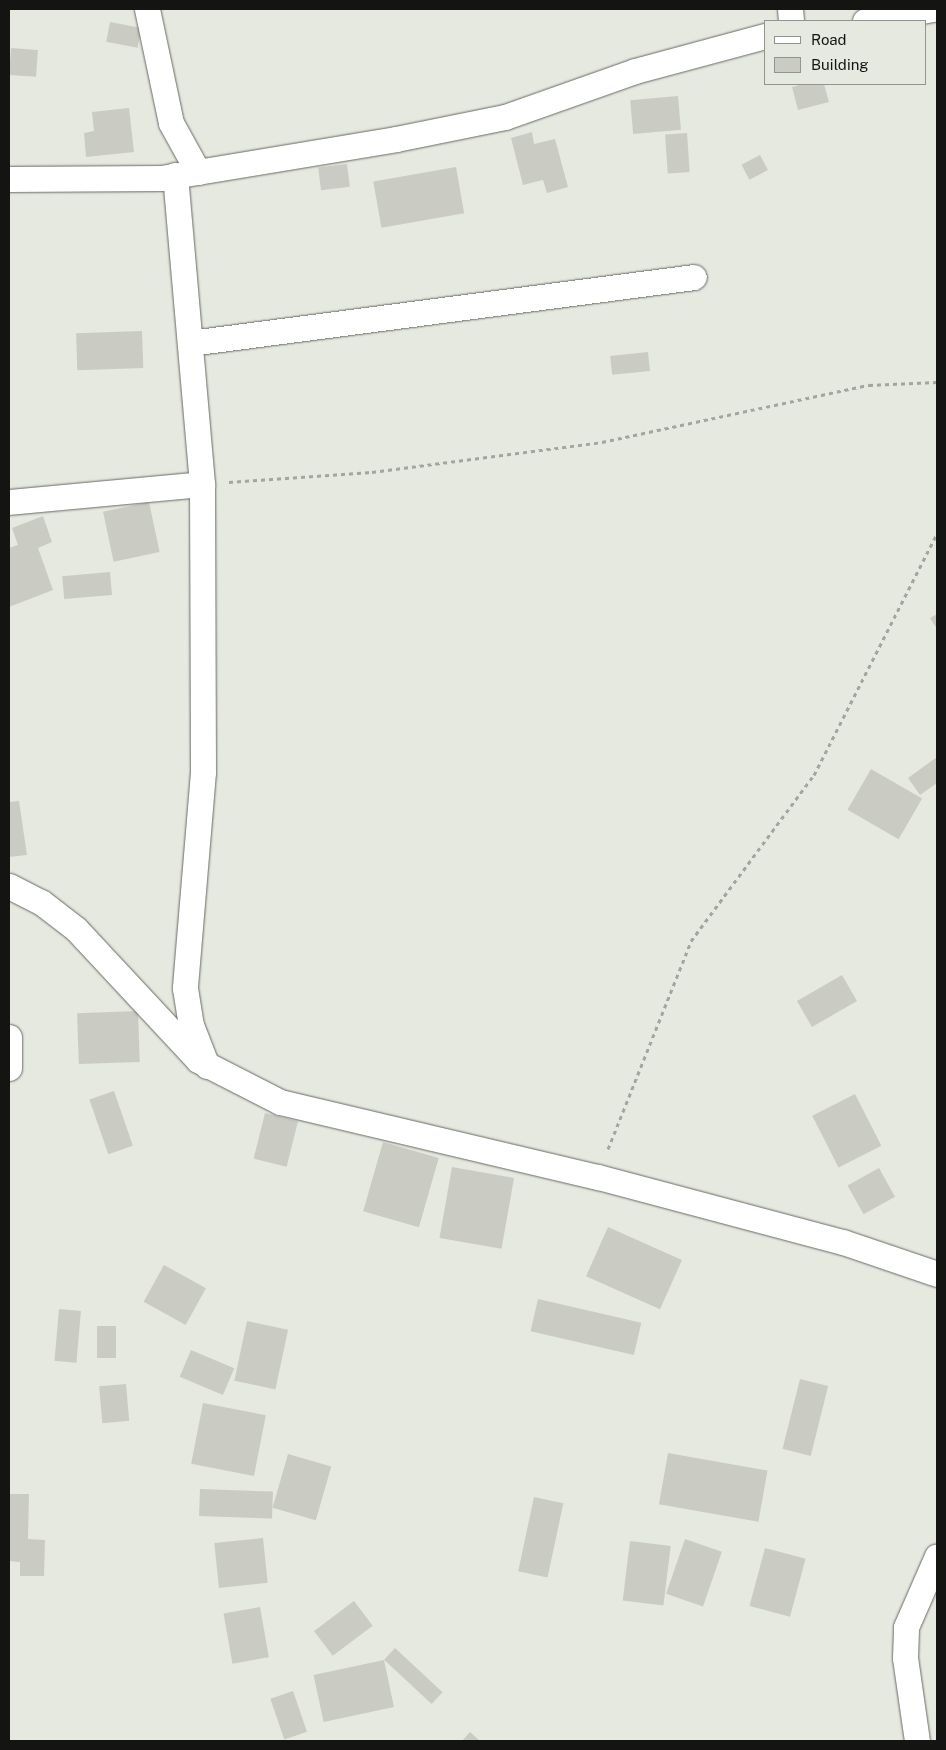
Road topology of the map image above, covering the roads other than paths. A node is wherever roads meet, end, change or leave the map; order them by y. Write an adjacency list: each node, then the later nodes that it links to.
1 (147, 9): 5 (street)
2 (924, 10): 3 (street)
3 (870, 20)
4 (764, 36): 5 (street)
5 (186, 174): 6 (street); 8 (street)
6 (9, 179)
7 (694, 277): 8 (street)
8 (190, 343): 9 (street)
9 (202, 484): 10 (street); 13 (street)
10 (9, 502)
11 (9, 886): 13 (street)
12 (9, 1037): 14 (street)
13 (207, 1066): 15 (street)
14 (9, 1068)
15 (937, 1274)
16 (937, 1556): 17 (street)
17 (917, 1741)

